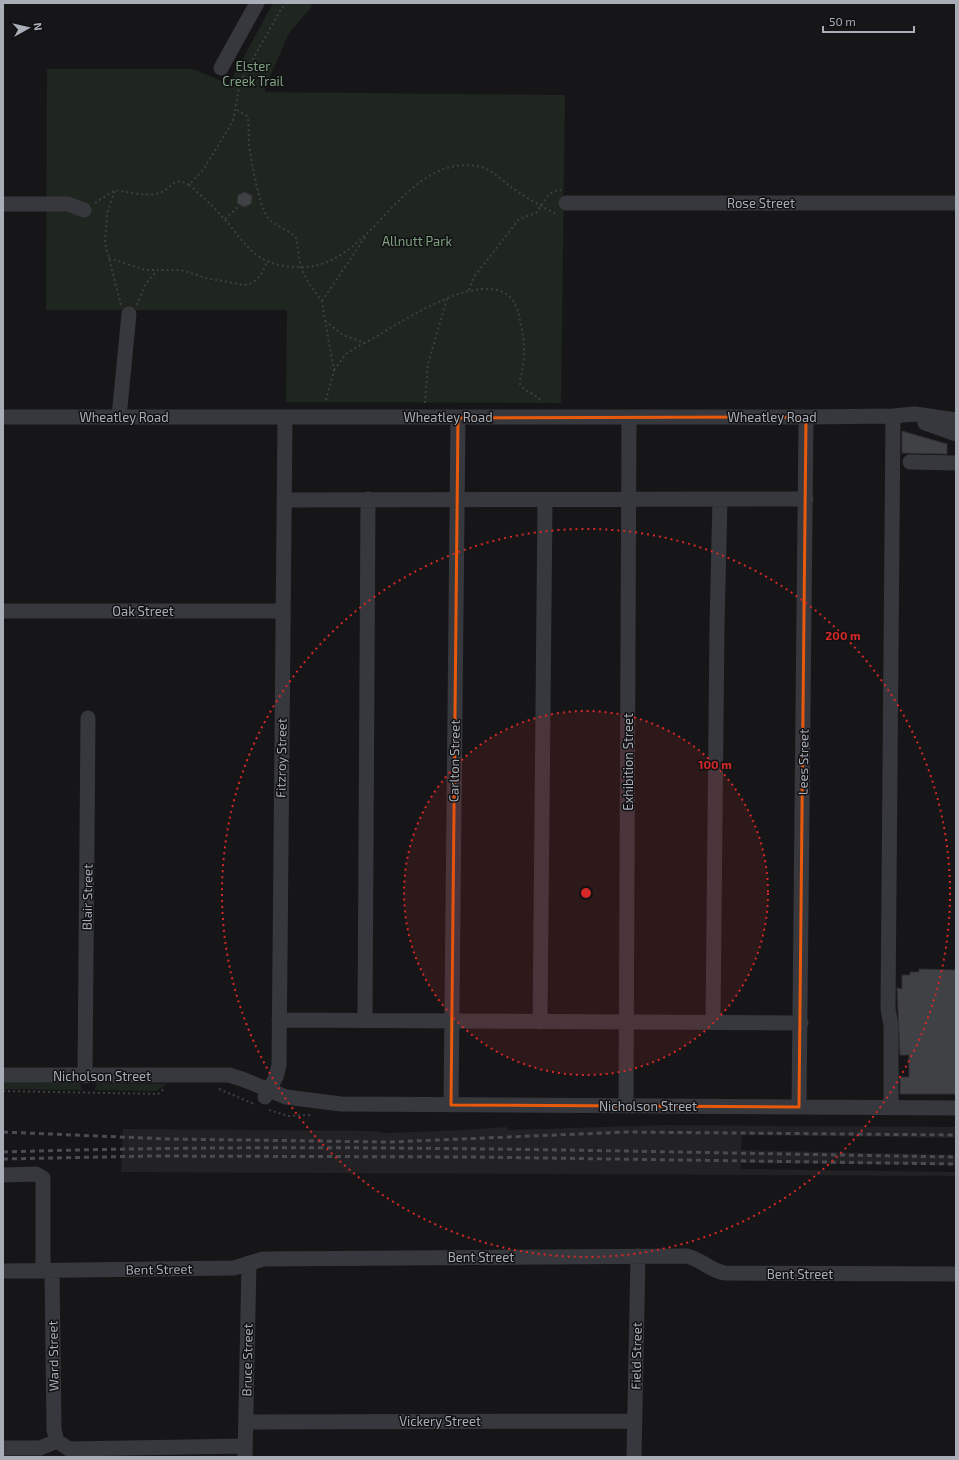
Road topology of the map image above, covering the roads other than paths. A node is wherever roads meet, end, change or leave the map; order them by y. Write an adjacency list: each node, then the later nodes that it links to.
1 (257, 3): 2 (street)
2 (221, 68)
3 (563, 203): 4 (street, Rose Street)
4 (956, 203)
5 (3, 204): 6 (street)
6 (84, 210)
7 (129, 314): 10 (street)
8 (893, 416): 13 (street, Wheatley Road); 15 (street, Wheatley Road); 16 (street, Wheatley Road); 42 (street)
9 (3, 417): 10 (street, Wheatley Road)
10 (119, 417): 11 (street, Wheatley Road)
11 (285, 417): 14 (street, Wheatley Road); 23 (street, Fitzroy Street)
12 (629, 417): 13 (street, Wheatley Road); 14 (street, Wheatley Road); 20 (street, Exhibition Street)
13 (806, 417): 22 (street, Lees Street)
14 (458, 418): 24 (street, Carlton Street)
15 (956, 420)
16 (956, 434)
17 (910, 462): 18 (street)
18 (956, 463)
19 (368, 499): 23 (street); 24 (street); 30 (street)
20 (629, 499): 21 (street); 25 (street); 33 (street, Exhibition Street)
21 (720, 499): 22 (street); 34 (street)
22 (806, 499): 35 (street, Lees Street)
23 (284, 500): 27 (street, Fitzroy Street)
24 (457, 500): 25 (street); 31 (street, Carlton Street)
25 (545, 500): 32 (street)
26 (3, 611): 27 (street, Oak Street)
27 (283, 611): 29 (street, Fitzroy Street)
28 (88, 718): 37 (street, Blair Street)
29 (279, 1020): 30 (street); 38 (street, Fitzroy Street)
30 (365, 1020): 31 (street)
31 (452, 1021): 32 (street); 39 (street, Carlton Street)
32 (540, 1022): 33 (street)
33 (626, 1022): 34 (street); 40 (street, Exhibition Street)
34 (713, 1022): 35 (street)
35 (801, 1023): 41 (street, Lees Street)
36 (3, 1076): 37 (street, Nicholson Street)
37 (85, 1076): 38 (street, Nicholson Street)
38 (267, 1093): 39 (street, Nicholson Street)
39 (451, 1105): 40 (street, Nicholson Street)
40 (626, 1106): 41 (street, Nicholson Street)
41 (799, 1107): 42 (street, Nicholson Street)
42 (891, 1108): 43 (street, Nicholson Street)
43 (956, 1108)
44 (3, 1174): 48 (street, Ward Street)
45 (638, 1256): 46 (street, Bent Street); 49 (street, Bent Street); 50 (street, Field Street)
46 (249, 1263): 48 (street, Bent Street); 51 (street, Bruce Street)
47 (3, 1271): 48 (street, Bent Street)
48 (48, 1271): 52 (street, Ward Street)
49 (956, 1274)
50 (635, 1421): 51 (street, Vickery Street); 55 (street, Field Street)
51 (246, 1422): 54 (street, Bruce Street)
52 (57, 1441): 53 (street); 54 (street)
53 (3, 1448)
54 (245, 1452)
55 (634, 1457)

